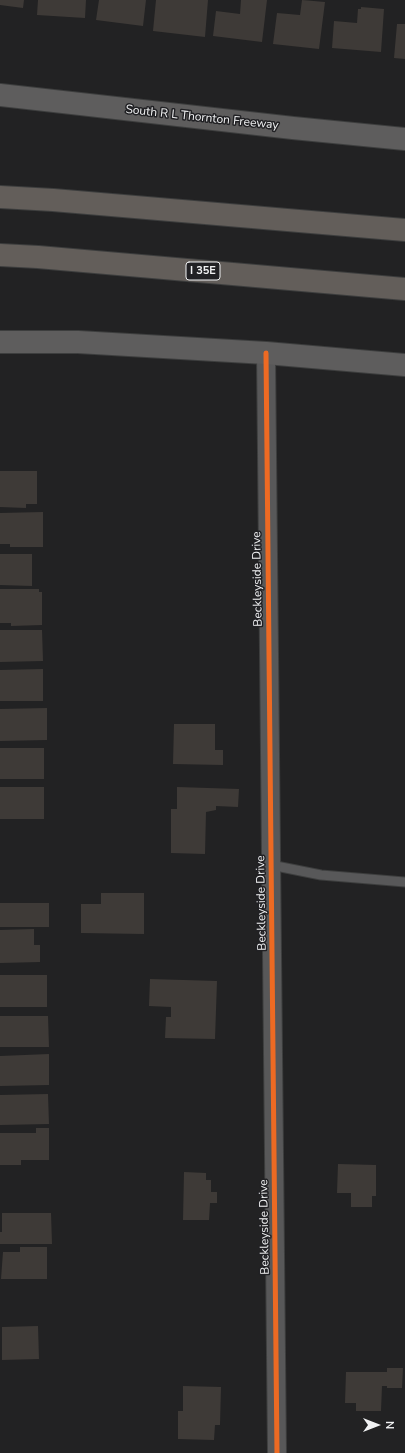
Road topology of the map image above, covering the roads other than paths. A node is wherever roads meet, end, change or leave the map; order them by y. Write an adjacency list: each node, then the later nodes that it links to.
1 (0, 95): 2 (main road, South R L Thornton Freeway)
2 (405, 139)
3 (0, 197): 4 (highway)
4 (405, 230)
5 (0, 255): 6 (highway, I 35E)
6 (405, 289)
7 (0, 342): 8 (main road)
8 (266, 352): 9 (main road); 10 (street, Beckleyside Drive)
9 (405, 365)
10 (271, 865): 11 (lane); 12 (street, Beckleyside Drive)
11 (405, 882)
12 (278, 1453)

